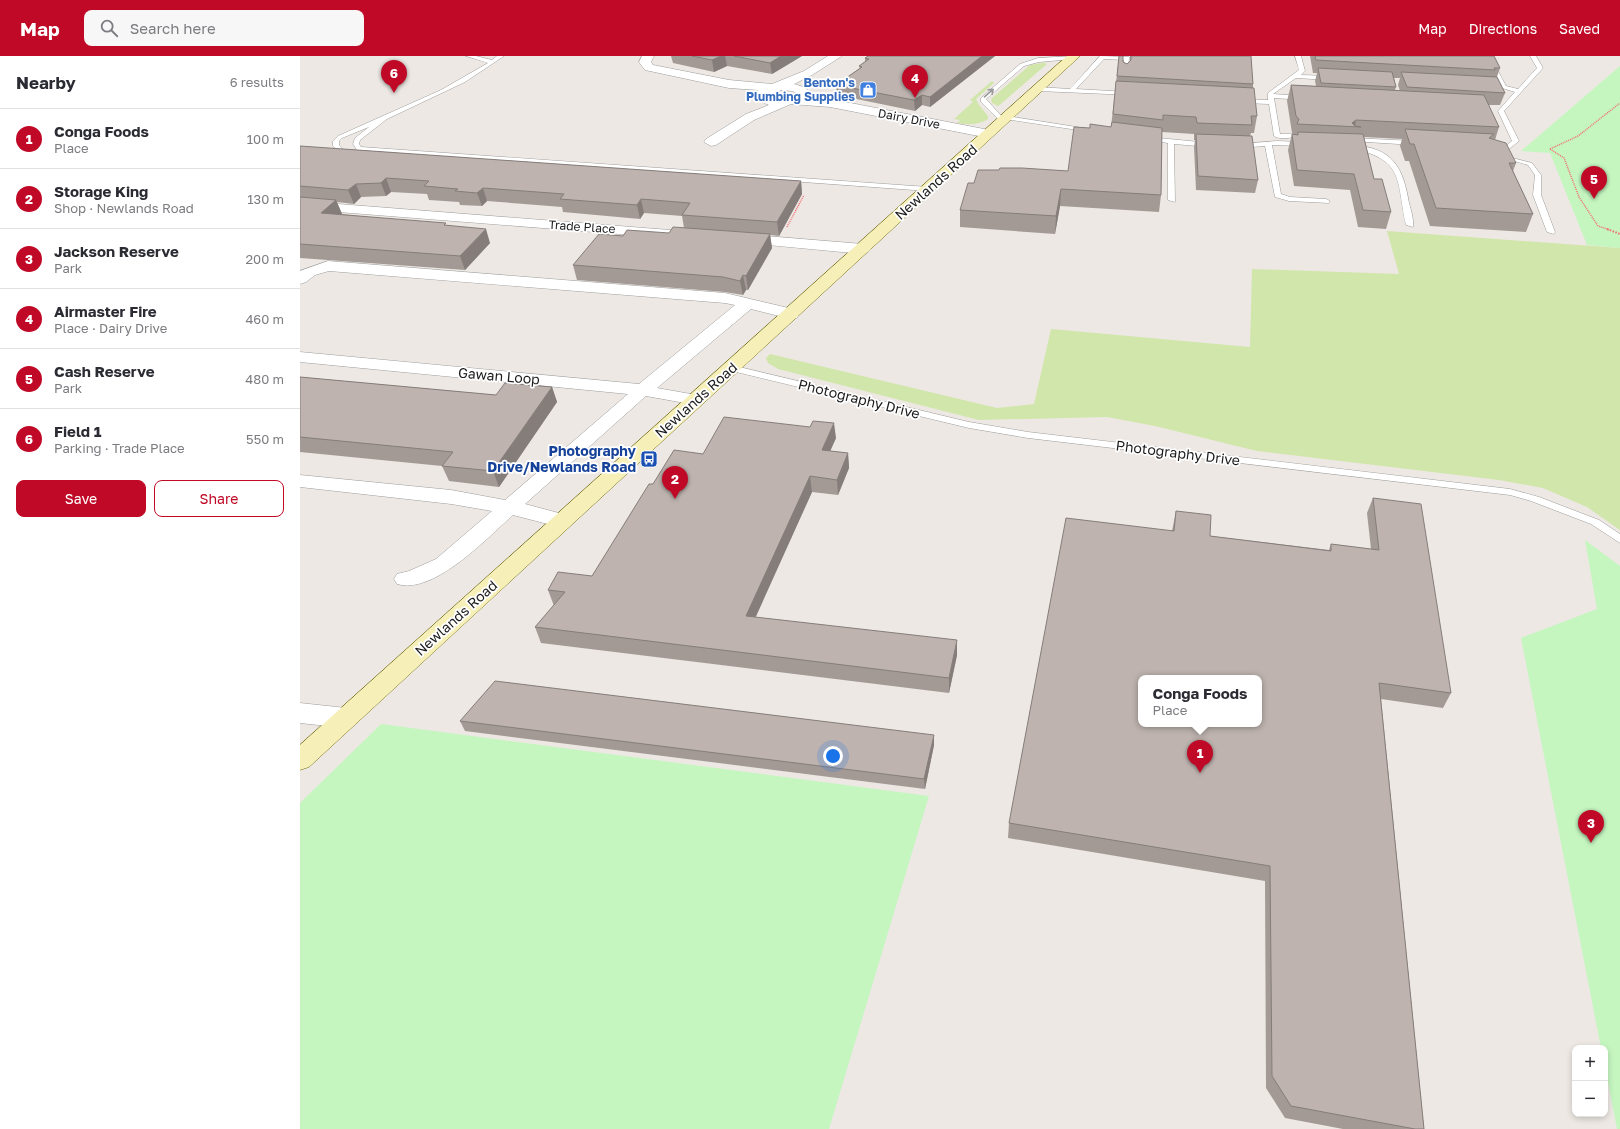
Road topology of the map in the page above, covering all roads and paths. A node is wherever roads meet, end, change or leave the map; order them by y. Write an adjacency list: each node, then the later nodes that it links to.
1 (469, 56): 9 (lane)
2 (501, 56): 9 (lane)
3 (648, 56): 14 (street)
4 (836, 56): 10 (street)
5 (1074, 56): 18 (street, Newlands Road); 34 (lane, one-way to 5)
6 (1298, 56): 12 (lane)
7 (1487, 56): 17 (lane)
8 (1533, 56): 21 (lane)
9 (493, 62): 32 (lane)
10 (808, 73): 16 (street); 19 (street)
11 (1125, 74): 20 (lane)
12 (1296, 76): 13 (lane); 25 (lane)
13 (1340, 78)
14 (729, 84): 16 (street); 23 (street)
15 (1497, 86): 17 (lane)
16 (776, 87): 19 (street, Dairy Drive); 23 (street)
17 (1504, 87): 21 (lane)
18 (1038, 89): 20 (lane); 34 (street, Newlands Road)
19 (802, 91): 27 (street); 28 (street, Dairy Drive)
20 (1071, 91): 22 (lane)
21 (1519, 91): 31 (lane)
22 (1132, 94)
23 (763, 97): 27 (street, Dairy Drive); 33 (street)
24 (1308, 98): 25 (lane)
25 (1271, 99): 26 (lane); 41 (lane)
26 (1233, 100)
27 (789, 101): 28 (street, Dairy Drive); 33 (street)
28 (830, 103): 36 (street, Dairy Drive)
29 (1620, 103): 57 (path)
30 (1496, 108): 31 (lane)
31 (1503, 109): 46 (lane)
32 (386, 117): 48 (lane); 50 (lane)
33 (750, 117): 39 (street)
34 (1005, 119): 35 (lane); 36 (street, Newlands Road)
35 (1096, 132)
36 (989, 134): 50 (street, Newlands Road)
37 (1141, 138): 40 (lane)
38 (1341, 139): 45 (lane)
39 (711, 142)
40 (1171, 142): 42 (lane); 52 (lane)
41 (1268, 144): 43 (lane); 53 (lane)
42 (1216, 145)
43 (1230, 146)
44 (1347, 146): 45 (lane)
45 (1362, 147): 55 (lane)
46 (1483, 147)
47 (327, 150): 48 (lane)
48 (342, 151): 50 (lane)
49 (1489, 154): 56 (lane)
50 (926, 192): 61 (street, Newlands Road)
51 (804, 196): 60 (path)
52 (1172, 200)
53 (1326, 201)
54 (300, 205): 58 (street, Trade Place)
55 (1410, 226)
56 (1551, 232)
57 (1620, 234)
58 (685, 235)
59 (725, 238): 60 (street)
60 (780, 242): 61 (street)
61 (863, 249): 64 (street, Newlands Road)
62 (300, 279): 63 (street)
63 (748, 303): 64 (street); 67 (street)
64 (792, 314): 66 (street, Newlands Road)
65 (300, 357): 67 (street, Gawan Loop)
66 (731, 368): 68 (street, Newlands Road); 72 (lane, Photography Drive)
67 (643, 390): 68 (street, Gawan Loop); 70 (street)
68 (696, 400): 71 (street, Newlands Road)
69 (300, 481): 70 (street)
70 (510, 507): 71 (street); 73 (street)
71 (563, 521): 75 (street, Newlands Road)
72 (1620, 540)
73 (404, 579)
74 (300, 713): 75 (street)
75 (346, 718): 76 (street, Newlands Road)
76 (300, 760)

